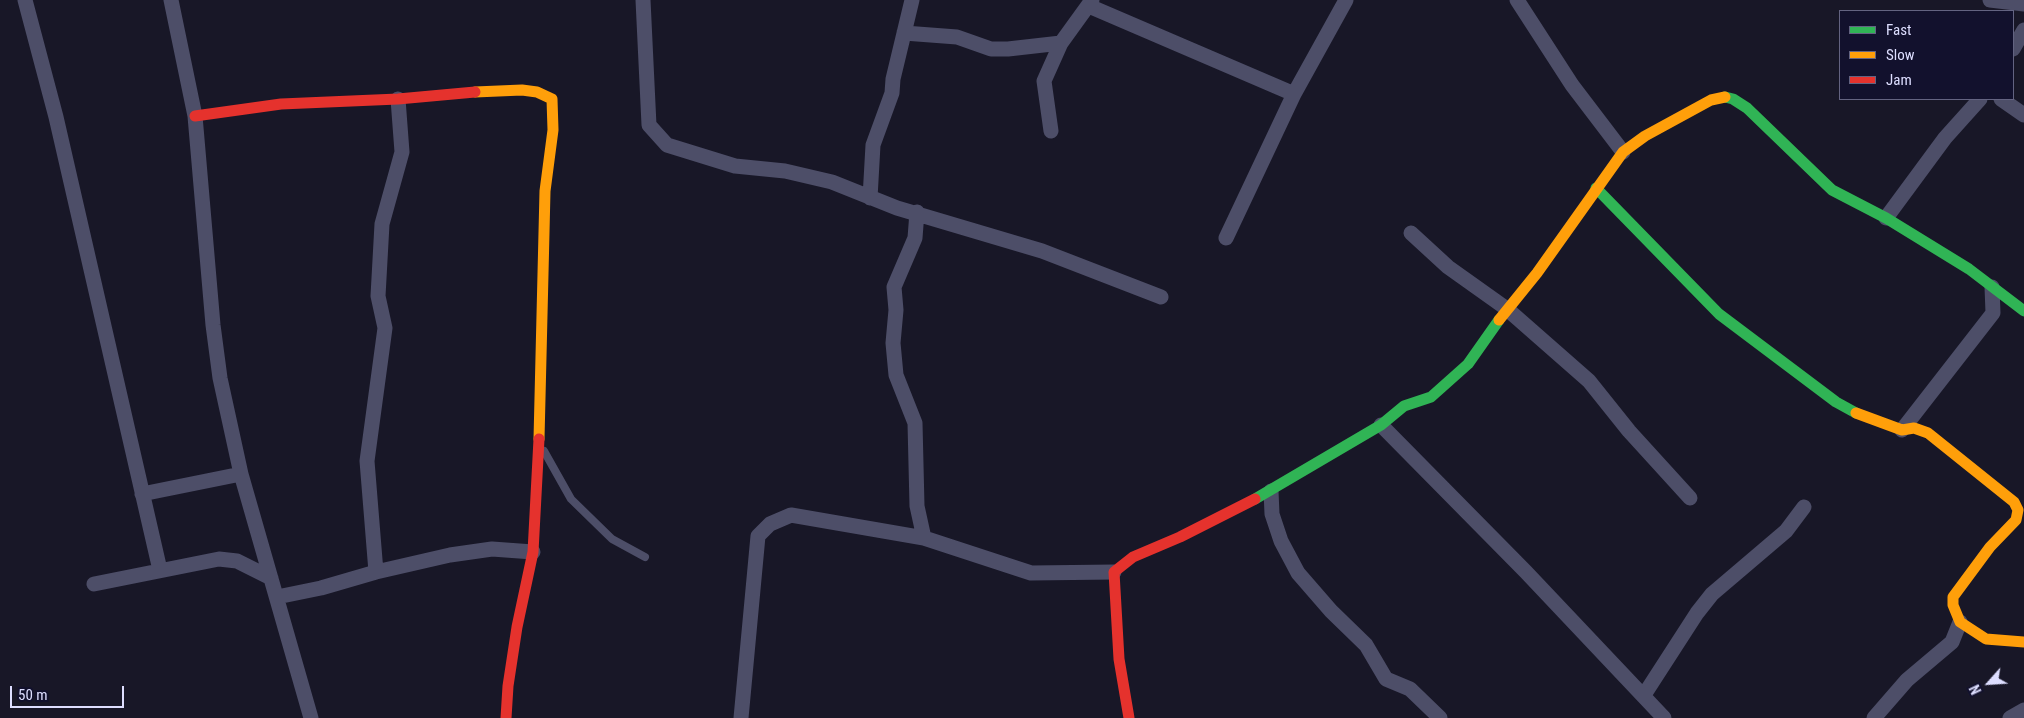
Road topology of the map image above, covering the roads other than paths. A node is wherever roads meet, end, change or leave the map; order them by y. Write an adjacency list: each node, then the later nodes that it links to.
1 (25, 0): 37 (street)
2 (171, 0): 19 (street)
3 (643, 0): 23 (street)
4 (912, 0): 11 (street)
5 (1346, 0): 14 (street)
6 (1517, 0): 21 (street)
7 (1990, 0): 9 (street)
8 (1091, 3): 12 (street); 14 (street)
9 (2024, 4)
10 (2024, 30): 13 (street)
11 (904, 33): 12 (street); 23 (street)
12 (1061, 42): 20 (street)
13 (2014, 47)
14 (1294, 94): 27 (street)
15 (398, 99): 19 (street); 34 (street); 44 (street)
16 (1979, 100): 25 (street)
17 (2003, 100): 18 (street)
18 (2024, 114)
19 (195, 116): 35 (street)
20 (1051, 130)
21 (1623, 152): 22 (street); 25 (street)
22 (1596, 188): 30 (street); 33 (street)
23 (870, 198): 24 (street)
24 (917, 212): 29 (street); 40 (street)
25 (1886, 218): 28 (street)
26 (1411, 233): 30 (street)
27 (1226, 238)
28 (1992, 286): 31 (street); 33 (street)
29 (1161, 297)
30 (1507, 309): 32 (street); 38 (street)
31 (2024, 311)
32 (1381, 425): 36 (street); 51 (street)
33 (1902, 430): 49 (street)
34 (538, 440): 41 (street); 42 (lane)
35 (241, 474): 37 (street); 46 (street)
36 (1271, 491): 45 (street); 57 (street)
37 (142, 494): 43 (street)
38 (1690, 498)
39 (1804, 507): 51 (street)
40 (924, 538): 45 (street); 55 (street)
41 (533, 552): 44 (street); 54 (street)
42 (645, 558)
43 (160, 570): 46 (street); 47 (street)
44 (376, 572): 48 (street)
45 (1114, 572): 56 (street)
46 (271, 578): 48 (street)
47 (94, 584)
48 (277, 597): 53 (street)
49 (1960, 622): 50 (street); 59 (street)
50 (2024, 642)
51 (1644, 695): 58 (street)
52 (2024, 710): 60 (street)
53 (311, 718)
54 (506, 718)
55 (741, 718)
56 (1130, 718)
57 (1440, 718)
58 (1664, 718)
59 (1874, 718)
60 (2010, 718)

